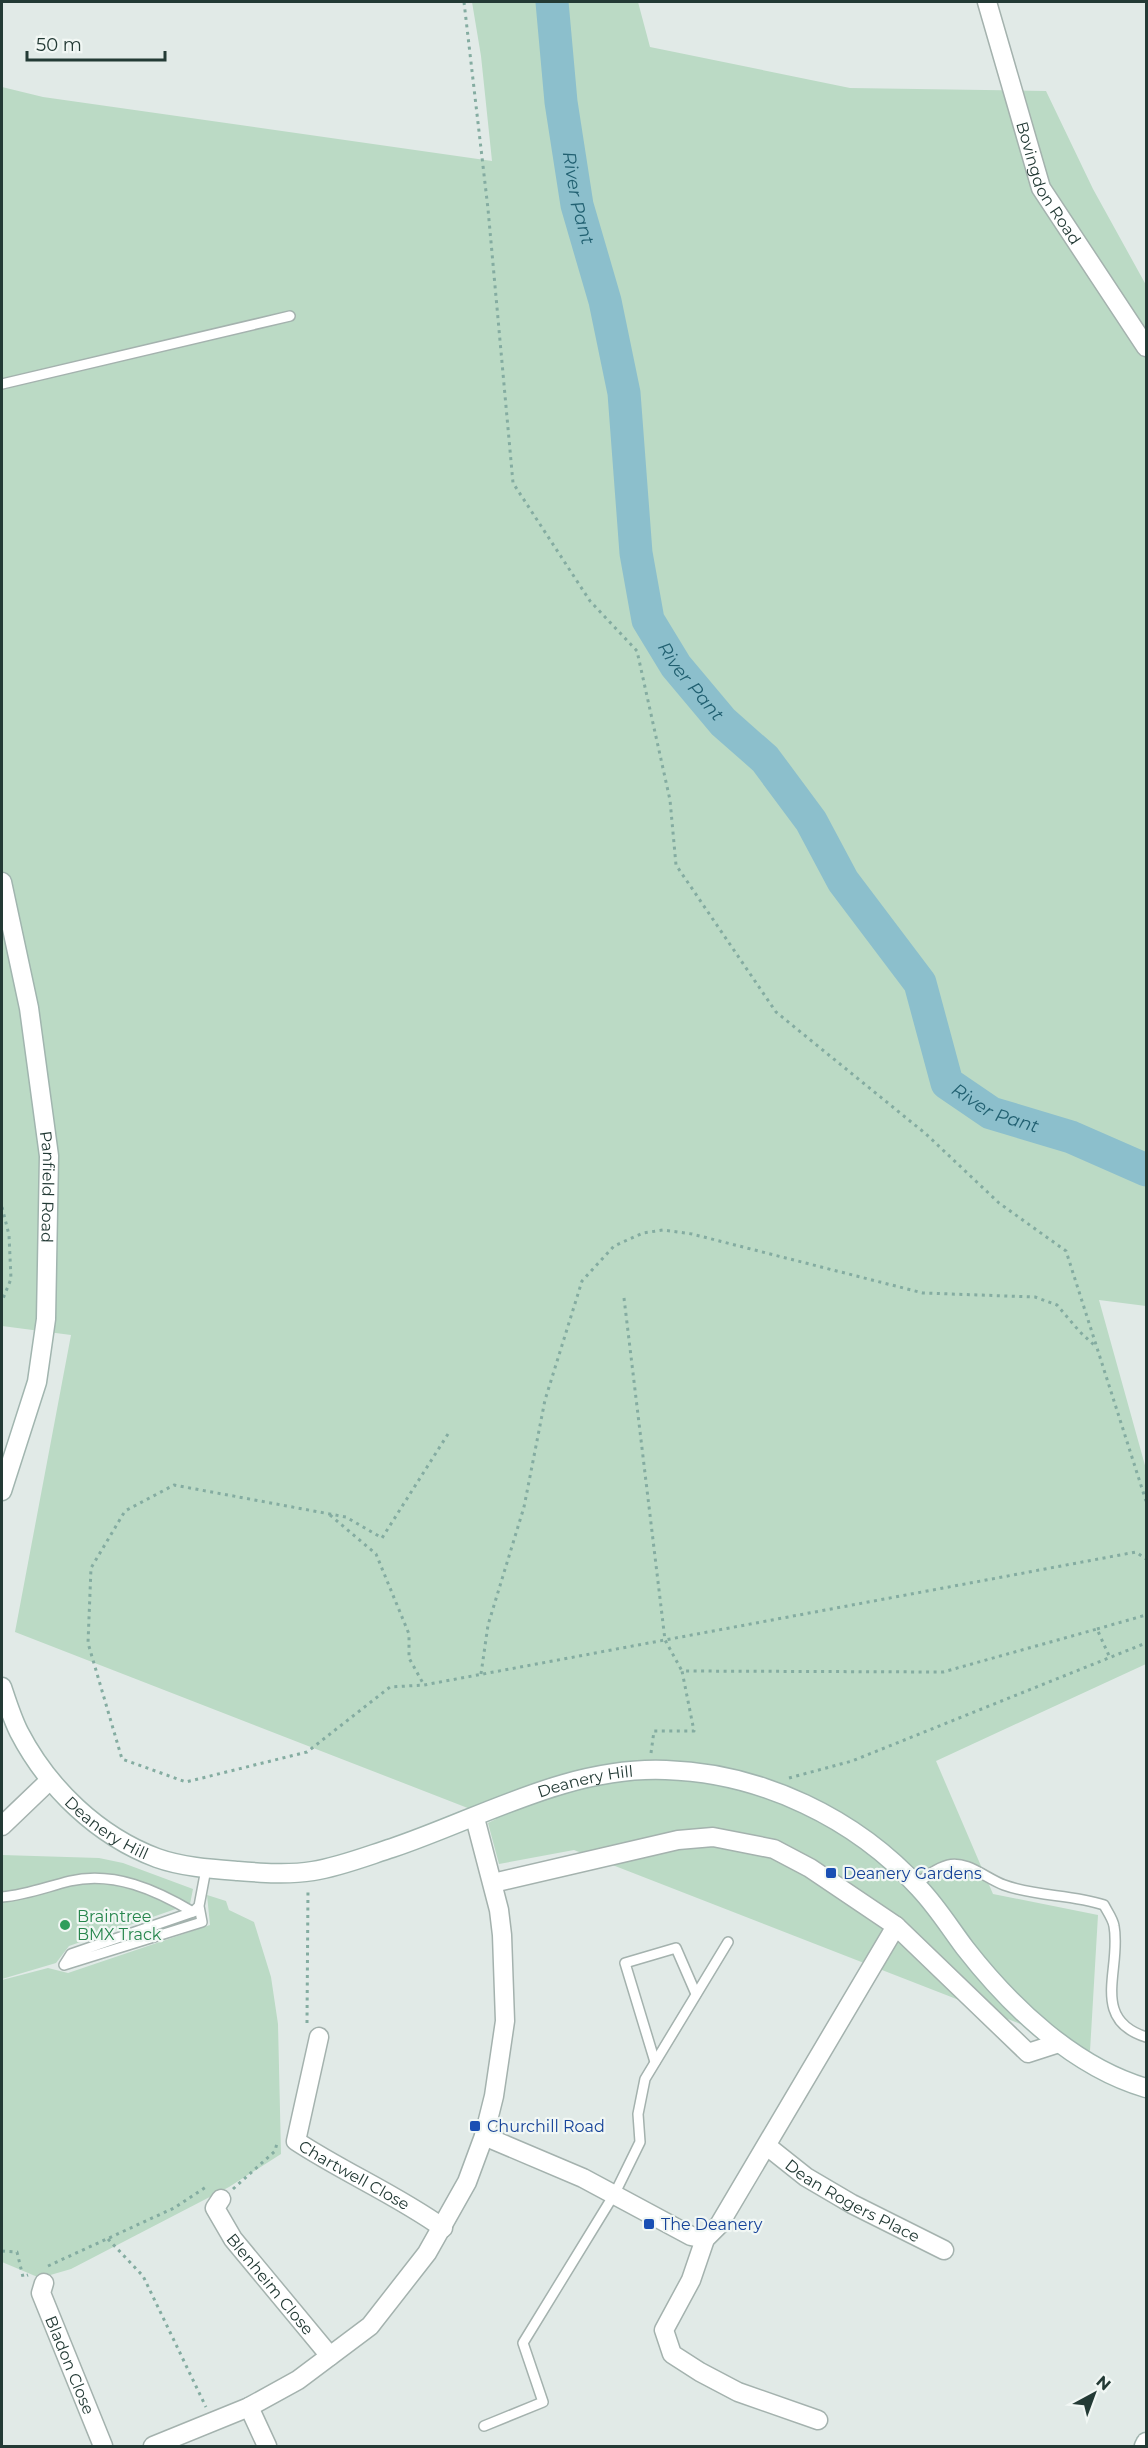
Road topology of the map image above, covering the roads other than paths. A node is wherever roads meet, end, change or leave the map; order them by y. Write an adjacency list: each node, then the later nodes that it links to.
1 (987, 2): 3 (street, Bovingdon Road)
2 (290, 316): 4 (lane)
3 (1146, 347)
4 (2, 384)
5 (2, 882): 6 (street, Panfield Road)
6 (2, 1491)
7 (2, 1687): 8 (street)
8 (50, 1780): 10 (street); 11 (street, Deanery Hill)
9 (475, 1818): 11 (street, Deanery Hill); 12 (street); 13 (street, Deanery Hill)
10 (2, 1826)
11 (207, 1869): 15 (lane)
12 (493, 1883): 16 (street); 24 (street)
13 (917, 1885): 20 (lane); 21 (street, Deanery Hill)
14 (2, 1897): 15 (lane)
15 (196, 1909): 15 (lane)
16 (896, 1926): 21 (street); 25 (street)
17 (728, 1942): 18 (lane)
18 (696, 1994): 22 (lane); 22 (lane)
19 (313, 2033): 28 (street, Chartwell Close)
20 (1146, 2037)
21 (1059, 2043): 23 (street, Deanery Hill)
22 (655, 2062): 26 (lane)
23 (1146, 2088)
24 (484, 2136): 26 (street); 28 (street)
25 (767, 2146): 29 (street); 30 (street, Dean Rogers Place)
26 (615, 2193): 29 (street); 35 (lane)
27 (215, 2205): 32 (street, Blenheim Close)
28 (443, 2228): 32 (street)
29 (705, 2239): 34 (street)
30 (944, 2250)
31 (40, 2275): 37 (street, Bladon Close)
32 (330, 2356): 33 (street)
33 (249, 2407): 38 (street); 39 (street)
34 (818, 2420)
35 (484, 2426)
36 (1146, 2442): 40 (street)
37 (103, 2446)
38 (153, 2446)
39 (267, 2446)
40 (1144, 2446)

